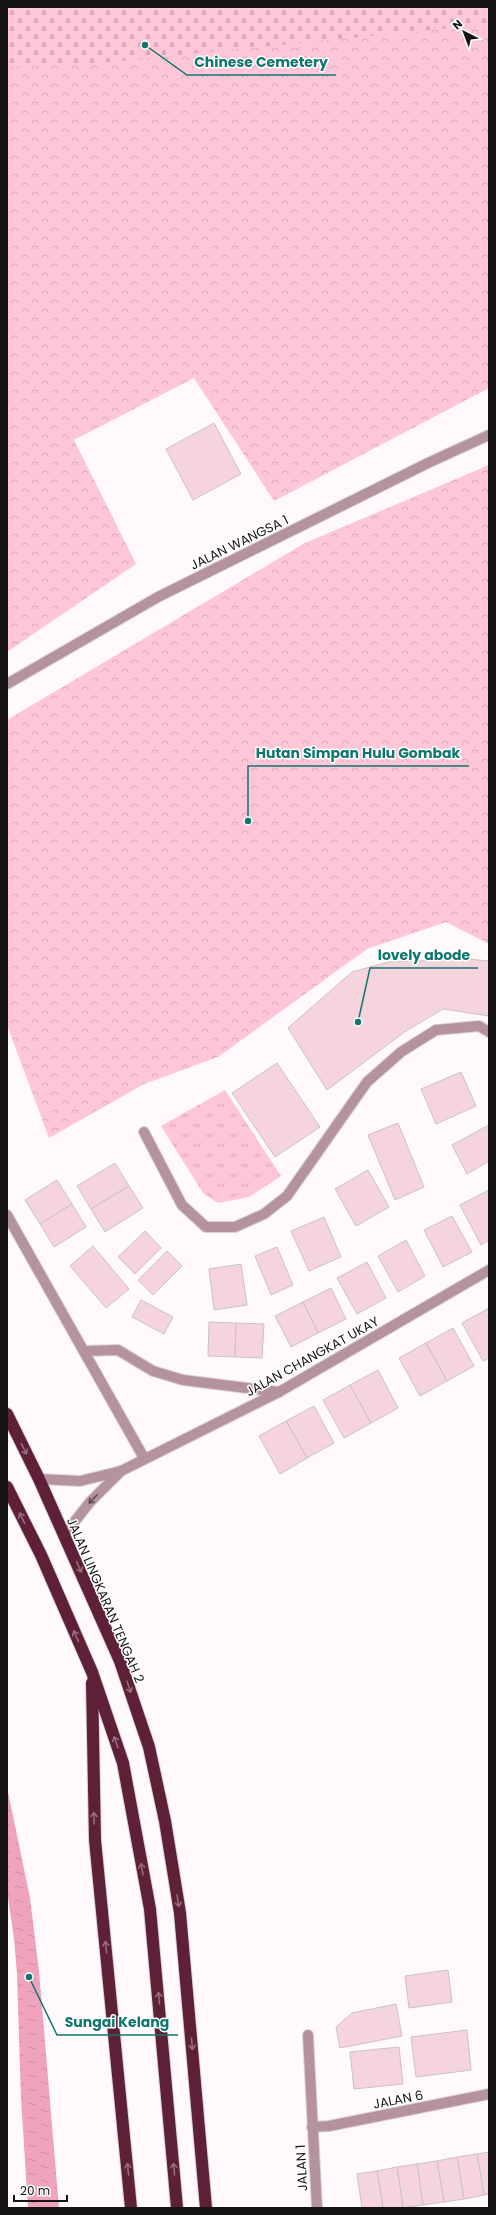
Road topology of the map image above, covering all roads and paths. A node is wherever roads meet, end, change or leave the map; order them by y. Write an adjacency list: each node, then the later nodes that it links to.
1 (489, 435): 2 (street, JALAN WANGSA 1)
2 (7, 684)
3 (489, 1032): 4 (street)
4 (144, 1132)
5 (7, 1215): 7 (street)
6 (489, 1270): 8 (street, JALAN CHANGKAT UKAY)
7 (85, 1351): 8 (street); 10 (street)
8 (279, 1392): 10 (street, JALAN CHANGKAT UKAY)
9 (7, 1414): 12 (highway, JALAN LINGKARAN TENGAH 2, one-way to 12)
10 (144, 1458): 11 (street, JALAN CHANGKAT UKAY)
11 (121, 1471): 12 (street, JALAN CHANGKAT UKAY); 14 (street, JALAN CHANGKAT UKAY, one-way to 14)
12 (39, 1478): 14 (highway, JALAN LINGKARAN TENGAH 2)
13 (7, 1487): 15 (highway, one-way to 13)
14 (64, 1535): 21 (highway, JALAN LINGKARAN TENGAH 2, one-way to 21)
15 (92, 1672): 19 (highway, one-way to 15); 20 (highway, one-way to 15)
16 (308, 2035): 18 (street, JALAN 1)
17 (489, 2094): 18 (street, JALAN 6)
18 (312, 2127): 22 (street, JALAN 1)
19 (131, 2208)
20 (177, 2208)
21 (206, 2208)
22 (317, 2208)

